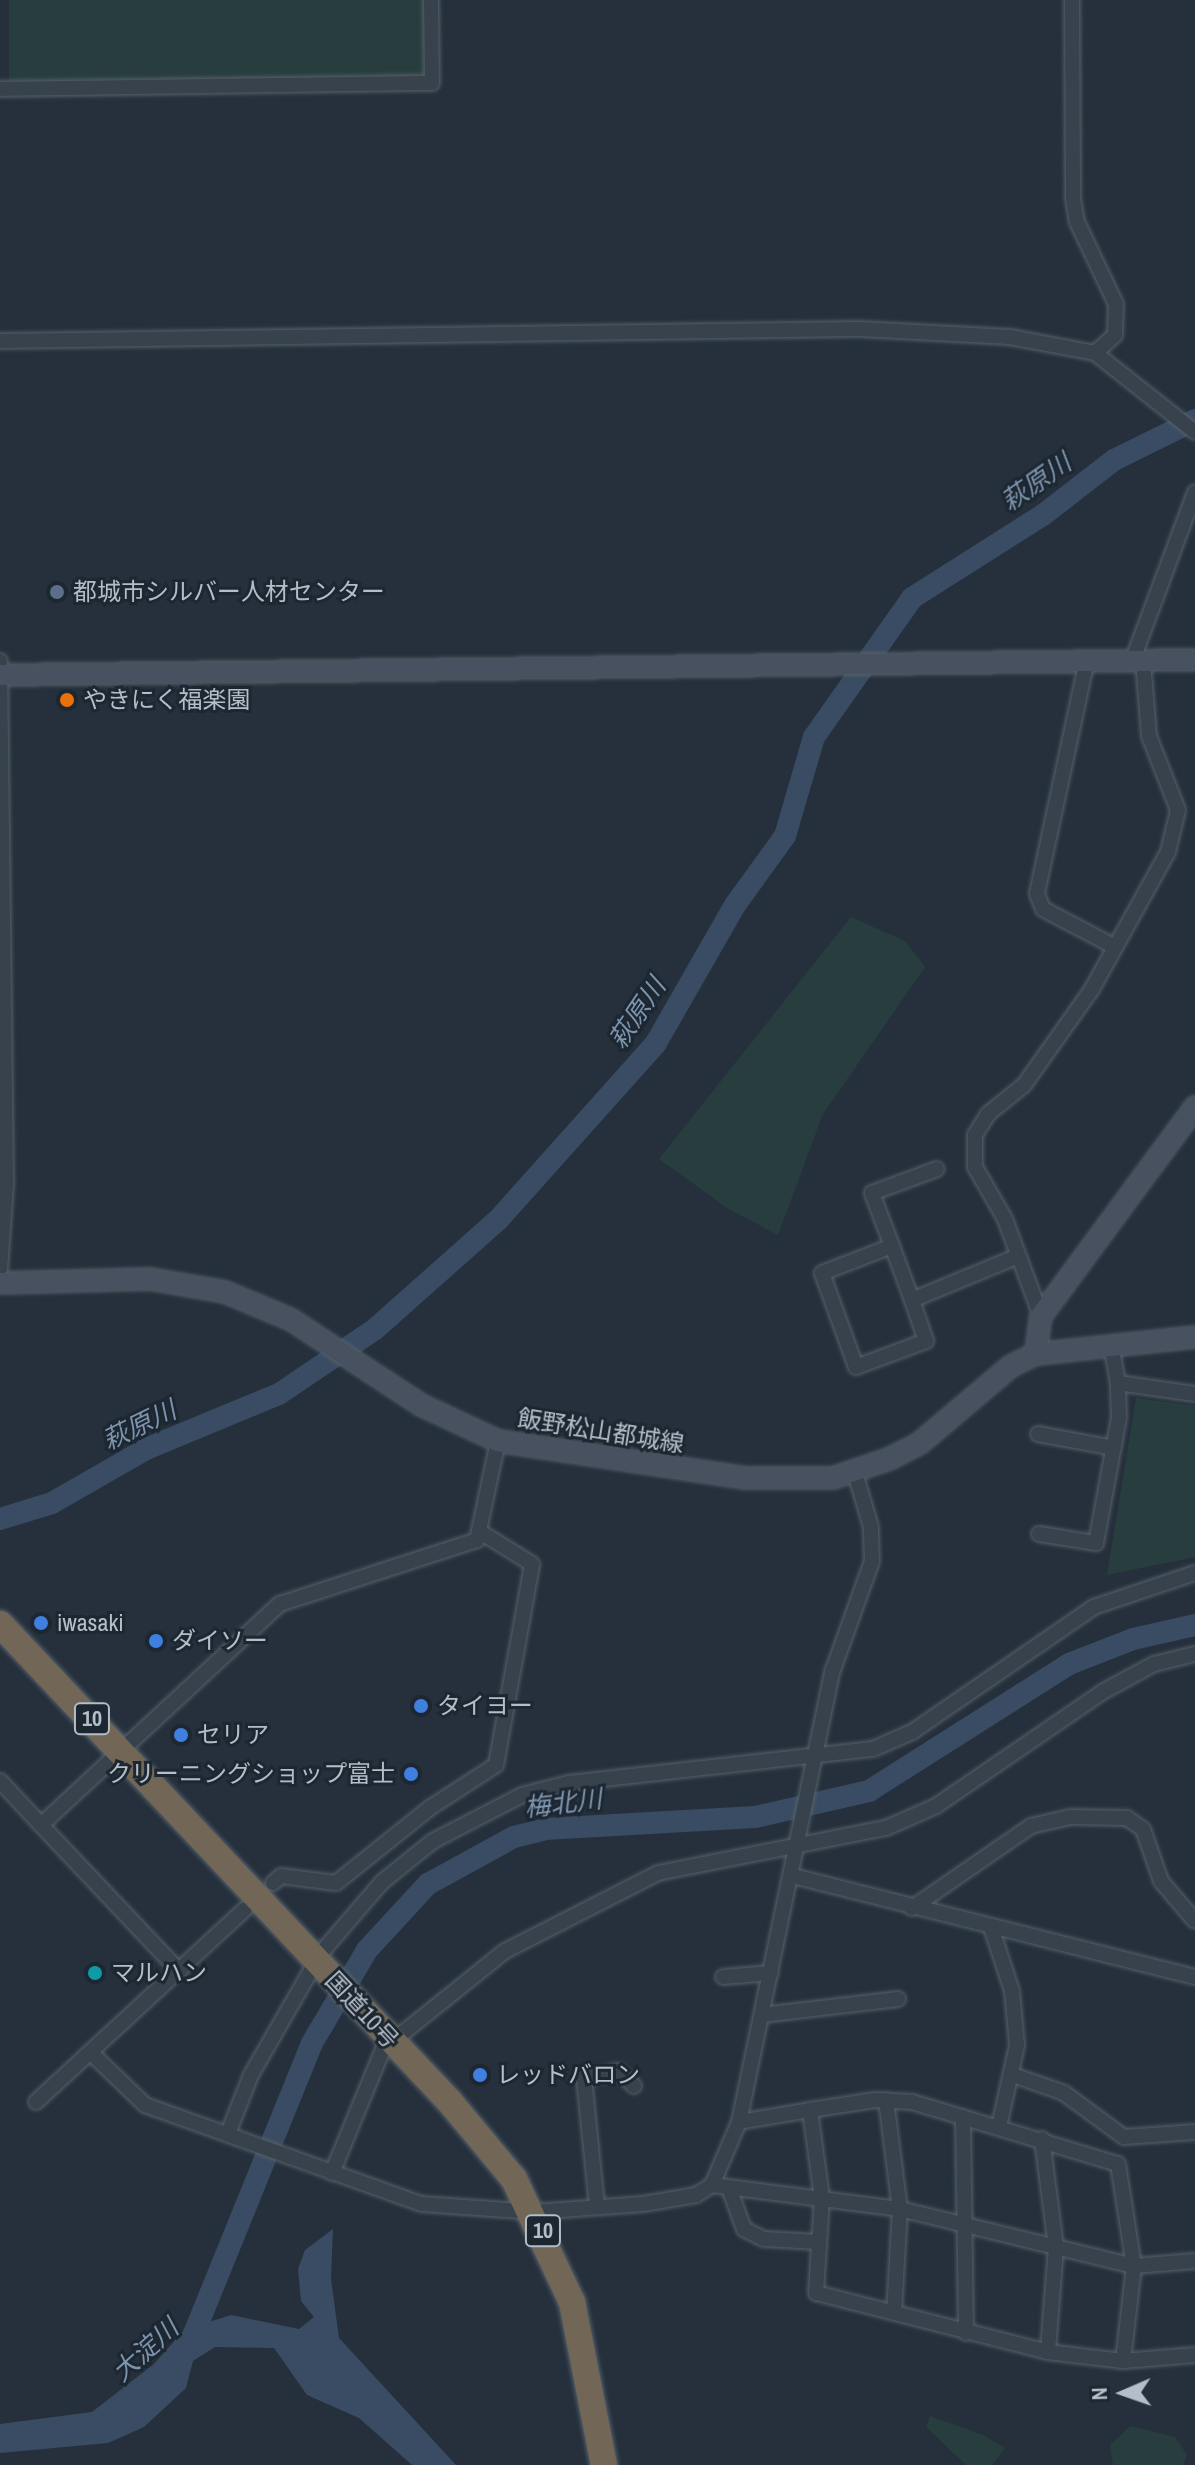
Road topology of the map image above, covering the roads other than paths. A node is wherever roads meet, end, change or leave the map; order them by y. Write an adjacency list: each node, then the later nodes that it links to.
1 (431, 0): 3 (street)
2 (1072, 0): 5 (street)
3 (0, 89)
4 (0, 341): 5 (street)
5 (1098, 356): 6 (street)
6 (1195, 432)
7 (1195, 492): 8 (street)
8 (1138, 659): 9 (street); 10 (street); 15 (street)
9 (1087, 660): 12 (street); 15 (street)
10 (1195, 660)
11 (0, 661): 12 (street)
12 (0, 675): 13 (street)
13 (1, 851): 14 (street)
14 (1, 936): 16 (street)
15 (1115, 947): 22 (street)
16 (2, 1020): 17 (street)
17 (2, 1104): 20 (street)
18 (1195, 1107): 26 (street)
19 (937, 1169): 21 (street)
20 (3, 1184): 23 (street)
21 (892, 1246): 25 (street); 25 (street)
22 (1018, 1256): 25 (street); 26 (street)
23 (0, 1269)
24 (0, 1283): 33 (street, 飯野松山都城線)
25 (912, 1300)
26 (1041, 1316): 29 (street)
27 (1195, 1337): 28 (street, 飯野松山都城線)
28 (1111, 1344): 29 (street, 飯野松山都城線); 30 (street)
29 (1036, 1354): 35 (street, 飯野松山都城線)
30 (1118, 1383): 31 (street); 34 (street)
31 (1195, 1394)
32 (1038, 1434): 34 (street)
33 (498, 1441): 35 (street, 飯野松山都城線); 36 (street)
34 (1114, 1448): 37 (street)
35 (855, 1473): 42 (street)
36 (482, 1533): 41 (street); 47 (street)
37 (1039, 1534)
38 (1195, 1573): 42 (street)
39 (0, 1624): 41 (highway, 国道10号 / 10)
40 (1195, 1654): 45 (street)
41 (120, 1748): 44 (street); 52 (highway, 国道10号 / 10)
42 (813, 1760): 45 (street); 52 (street)
43 (0, 1781): 44 (street)
44 (41, 1825): 53 (street)
45 (795, 1840): 46 (street); 59 (street)
46 (793, 1876): 48 (street); 54 (street)
47 (273, 1883)
48 (912, 1908): 50 (street); 51 (street)
49 (245, 1909): 53 (street)
50 (1195, 1921)
51 (991, 1927): 56 (street); 61 (street)
52 (317, 1963): 59 (highway, 国道10号 / 10); 69 (street)
53 (179, 1971): 60 (street)
54 (771, 1973): 55 (street); 58 (street)
55 (723, 1977)
56 (1195, 1977)
57 (898, 1999): 58 (street)
58 (762, 2015): 67 (street)
59 (391, 2042): 72 (street); 78 (highway, 国道10号 / 10)
60 (90, 2052): 64 (street); 69 (street)
61 (1013, 2075): 68 (street); 70 (street)
62 (634, 2086): 76 (street)
63 (886, 2100): 65 (street); 66 (street); 77 (street)
64 (36, 2102)
65 (810, 2110): 67 (street); 75 (street)
66 (963, 2117): 68 (street); 79 (street)
67 (739, 2122): 73 (street)
68 (999, 2127): 71 (street)
69 (229, 2131): 72 (street)
70 (1195, 2132)
71 (1042, 2139): 81 (street); 83 (street)
72 (332, 2173): 78 (street)
73 (712, 2185): 74 (street); 76 (street)
74 (729, 2188): 75 (street); 80 (street)
75 (822, 2198): 77 (street); 80 (street)
76 (597, 2206): 78 (street)
77 (900, 2209): 79 (street); 84 (street)
78 (534, 2212): 89 (highway, 国道10号 / 10)
79 (969, 2225): 81 (street); 85 (street)
80 (818, 2242): 84 (street)
81 (1056, 2247): 83 (street); 86 (street)
82 (1195, 2261): 83 (street)
83 (1134, 2266): 88 (street)
84 (894, 2313): 85 (street)
85 (966, 2333): 86 (street)
86 (1048, 2352): 88 (street)
87 (1195, 2355): 88 (street)
88 (1123, 2361)
89 (604, 2465)

